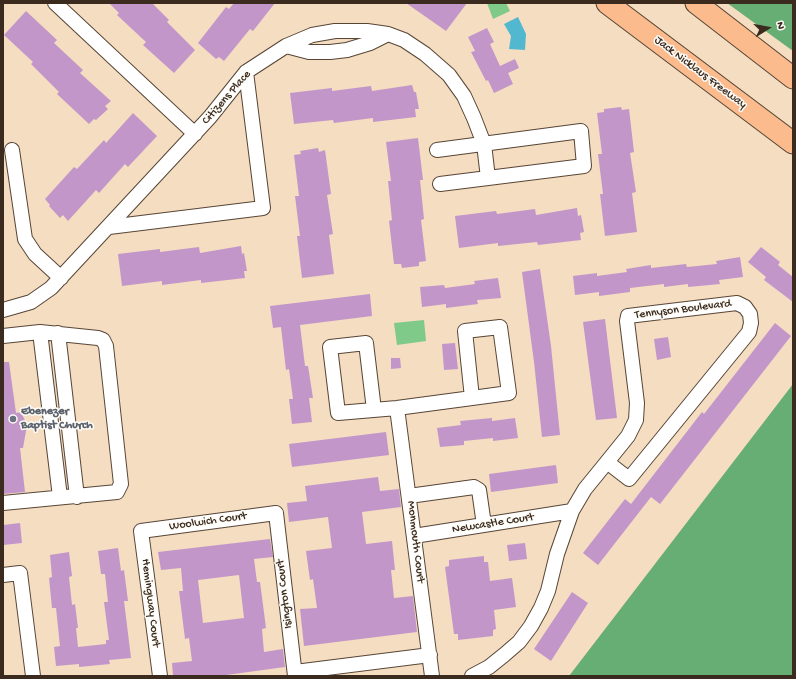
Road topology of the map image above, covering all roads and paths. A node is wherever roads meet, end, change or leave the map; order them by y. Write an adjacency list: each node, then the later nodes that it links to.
1 (54, 3): 8 (street, Citizens Place)
2 (607, 3): 9 (highway, Jack Nicklaus Freeway)
3 (696, 3): 7 (highway)
4 (388, 34): 5 (street, Citizens Place); 5 (street); 10 (street, Citizens Place)
5 (286, 46): 6 (street, Citizens Place)
6 (246, 72): 8 (street, Citizens Place); 15 (street)
7 (793, 78)
8 (194, 134): 15 (street, Citizens Place)
9 (793, 143)
10 (484, 144): 12 (street); 13 (street, Citizens Place); 13 (street)
11 (12, 150): 16 (street)
12 (437, 150)
13 (488, 178): 14 (street)
14 (440, 184)
15 (109, 227): 16 (street, Citizens Place)
16 (61, 278): 17 (street, Citizens Place)
17 (3, 310)
18 (40, 332): 19 (street); 20 (street); 26 (street)
19 (58, 333): 27 (street); 27 (street)
20 (3, 336)
21 (472, 398): 21 (street); 22 (street)
22 (398, 408): 23 (street); 25 (street, Monmouth Court)
23 (374, 410): 23 (street)
24 (607, 462): 24 (street, Tennyson Boulevard); 29 (street, Tennyson Boulevard)
25 (409, 496): 31 (street); 33 (street, Monmouth Court)
26 (60, 497): 27 (street); 28 (street)
27 (77, 497)
28 (3, 504)
29 (572, 512): 31 (street, Newcastle Court); 40 (street, Tennyson Boulevard)
30 (276, 513): 32 (street, Woolwich Court); 36 (street, Isington Court)
31 (484, 525): 33 (street, Newcastle Court)
32 (141, 531): 38 (street, Hemingway Court)
33 (414, 536): 35 (street, Monmouth Court)
34 (3, 575): 37 (street)
35 (430, 655): 36 (street); 39 (street, Monmouth Court)
36 (295, 674)
37 (33, 676)
38 (160, 676)
39 (432, 676)
40 (472, 676)

